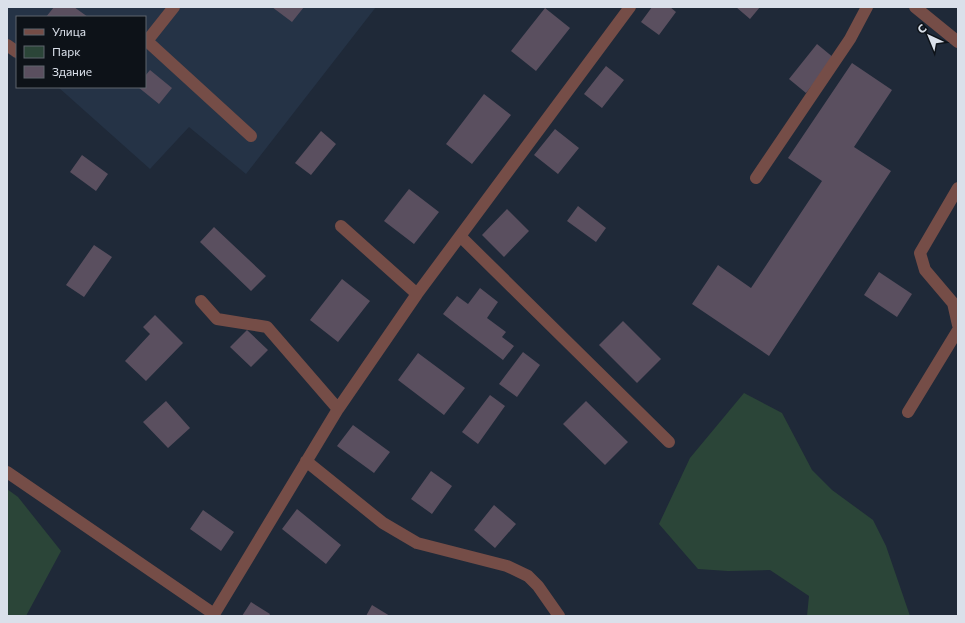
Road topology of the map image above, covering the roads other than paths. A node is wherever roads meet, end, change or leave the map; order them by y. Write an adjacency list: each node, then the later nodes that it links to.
1 (174, 7): 8 (street)
2 (630, 7): 12 (street)
3 (867, 7): 9 (street)
4 (915, 7): 5 (street)
5 (958, 42)
6 (7, 45): 7 (street)
7 (16, 51)
8 (251, 136)
9 (756, 178)
10 (958, 188): 15 (street)
11 (341, 226): 13 (street)
12 (460, 236): 13 (street); 19 (street)
13 (417, 294): 17 (street)
14 (200, 301): 17 (street)
15 (958, 325)
16 (958, 330): 18 (street)
17 (338, 409): 20 (street)
18 (908, 412)
19 (669, 442)
20 (306, 461): 22 (street); 23 (street)
21 (7, 472): 22 (street)
22 (213, 615)
23 (559, 616)

